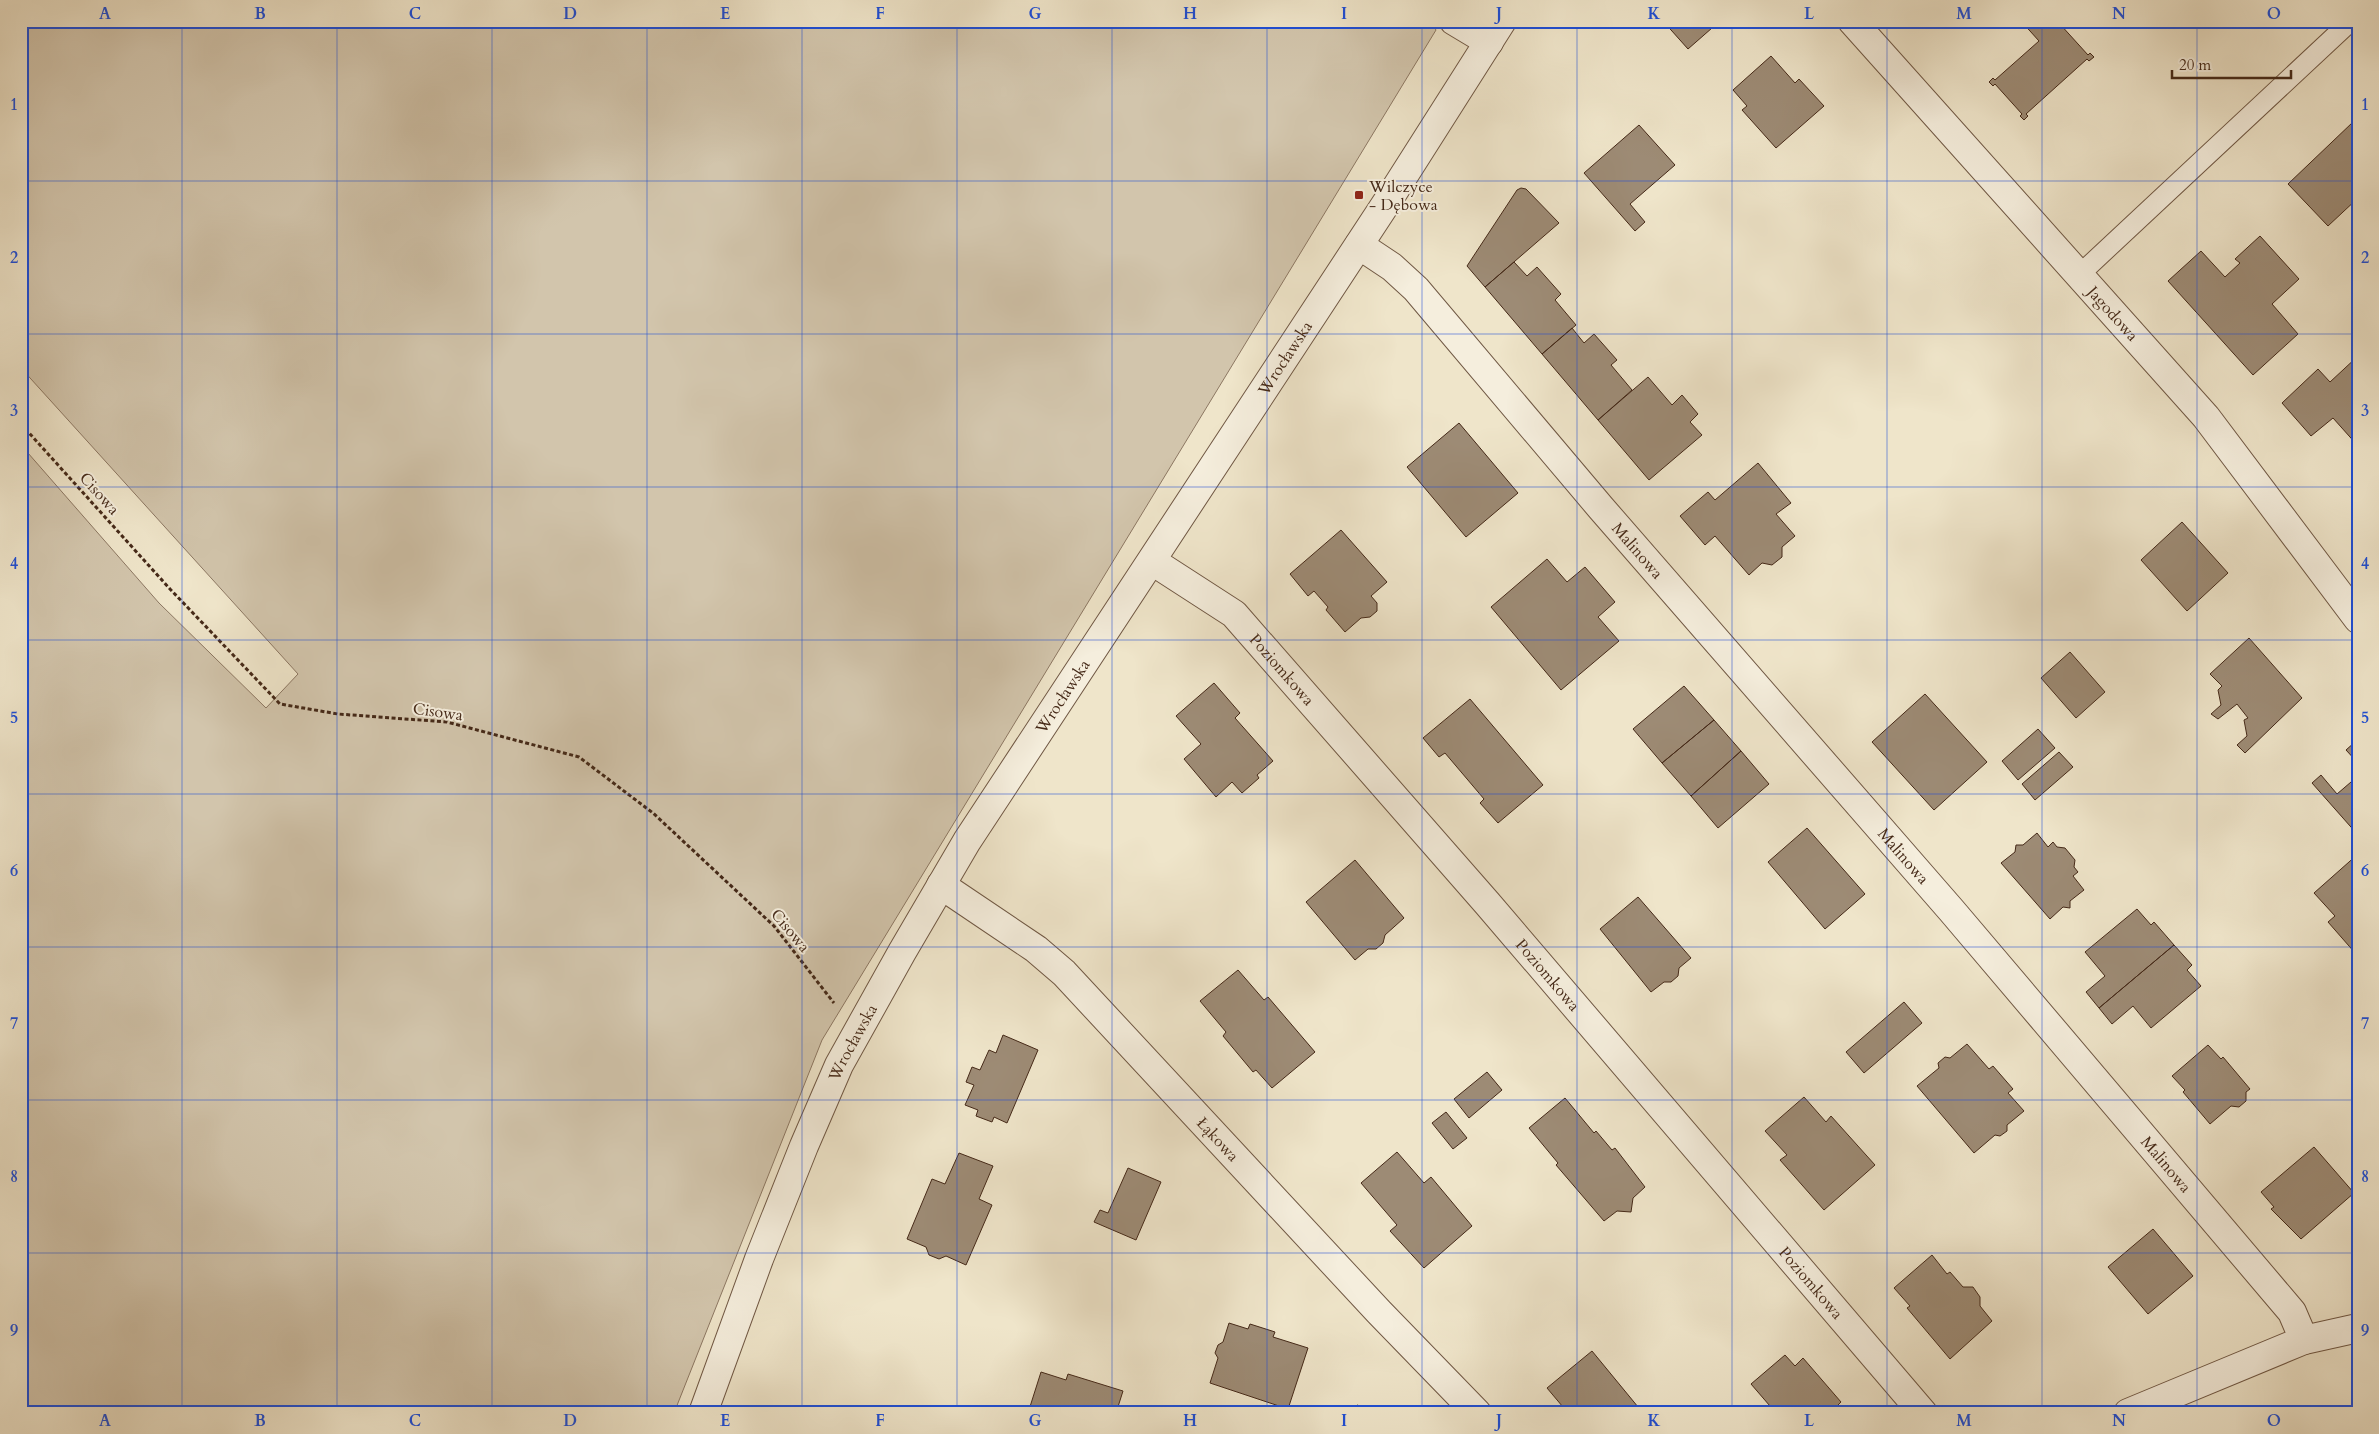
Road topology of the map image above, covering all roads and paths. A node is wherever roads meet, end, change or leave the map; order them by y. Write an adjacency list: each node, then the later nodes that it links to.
1 (1454, 21): 4 (street)
2 (1852, 21): 6 (street, Jagodowa)
3 (2351, 21): 6 (lane)
4 (1496, 32): 5 (street, Wrocławska)
5 (1359, 245): 8 (street, Wrocławska); 13 (street, Malinowa)
6 (2079, 275): 9 (street, Jagodowa)
7 (21, 424): 11 (path, Cisowa)
8 (1152, 561): 10 (street, Wrocławska); 16 (street, Poziomkowa)
9 (2358, 619)
10 (941, 884): 11 (street, Wrocławska); 15 (street, Łąkowa)
11 (860, 1025): 14 (street, Wrocławska)
12 (2358, 1328): 13 (street)
13 (2304, 1340): 17 (street)
14 (703, 1413)
15 (1478, 1413)
16 (1923, 1413)
17 (2128, 1413)

